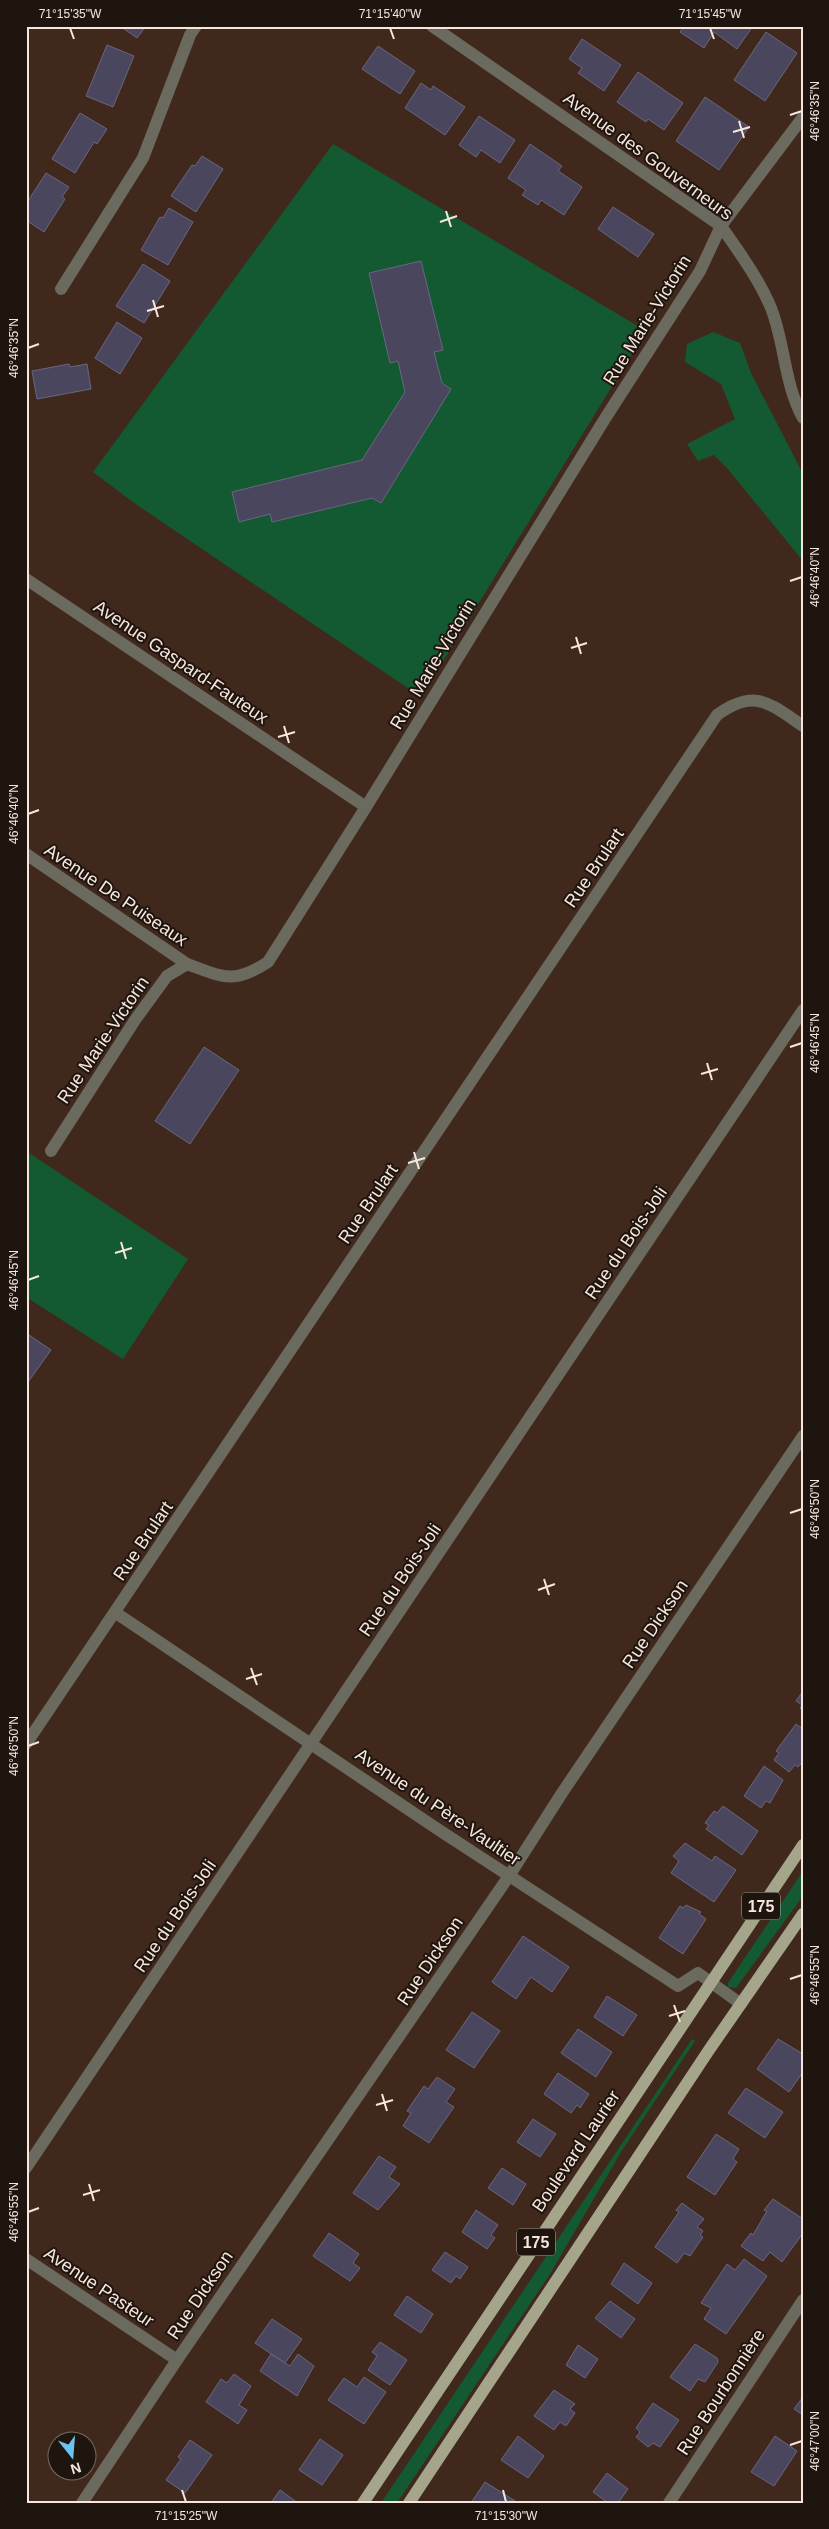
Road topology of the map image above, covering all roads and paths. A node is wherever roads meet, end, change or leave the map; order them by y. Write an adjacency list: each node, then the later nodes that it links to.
1 (196, 26): 5 (street)
2 (432, 26): 4 (street, Avenue des Gouverneurs)
3 (803, 117): 4 (street, Rue Marie-Victorin)
4 (722, 226): 6 (street, Avenue des Gouverneurs); 9 (street, Rue Marie-Victorin)
5 (61, 289)
6 (803, 418)
7 (26, 579): 9 (street, Avenue Gaspard-Fauteux)
8 (803, 726): 15 (street, Rue Brulart)
9 (366, 807): 11 (street, Rue Marie-Victorin)
10 (26, 854): 11 (street, Avenue De Puiseaux)
11 (187, 964): 13 (street, Rue Marie-Victorin)
12 (803, 1010): 17 (street, Rue du Bois-Joli)
13 (51, 1150)
14 (803, 1436): 19 (street, Rue Dickson)
15 (116, 1613): 16 (street, Rue Brulart); 17 (street, Avenue du Père-Vaultier)
16 (26, 1744)
17 (312, 1744): 19 (street, Avenue du Père-Vaultier); 23 (street, Rue du Bois-Joli)
18 (803, 1845): 21 (main road, Boulevard Laurier / 175)
19 (509, 1876): 21 (street, Avenue du Père-Vaultier); 26 (street, Rue Dickson)
20 (803, 1914): 22 (main road, 175)
21 (709, 1982): 22 (street, Avenue du Père-Vaultier); 28 (main road, Boulevard Laurier / 175)
22 (741, 2004): 29 (main road, 175)
23 (26, 2168)
24 (26, 2259): 26 (street, Avenue Pasteur)
25 (803, 2300): 30 (street, Rue Bourbonnière)
26 (177, 2360): 27 (street, Rue Dickson)
27 (82, 2503)
28 (363, 2503)
29 (409, 2503)
30 (669, 2503)

